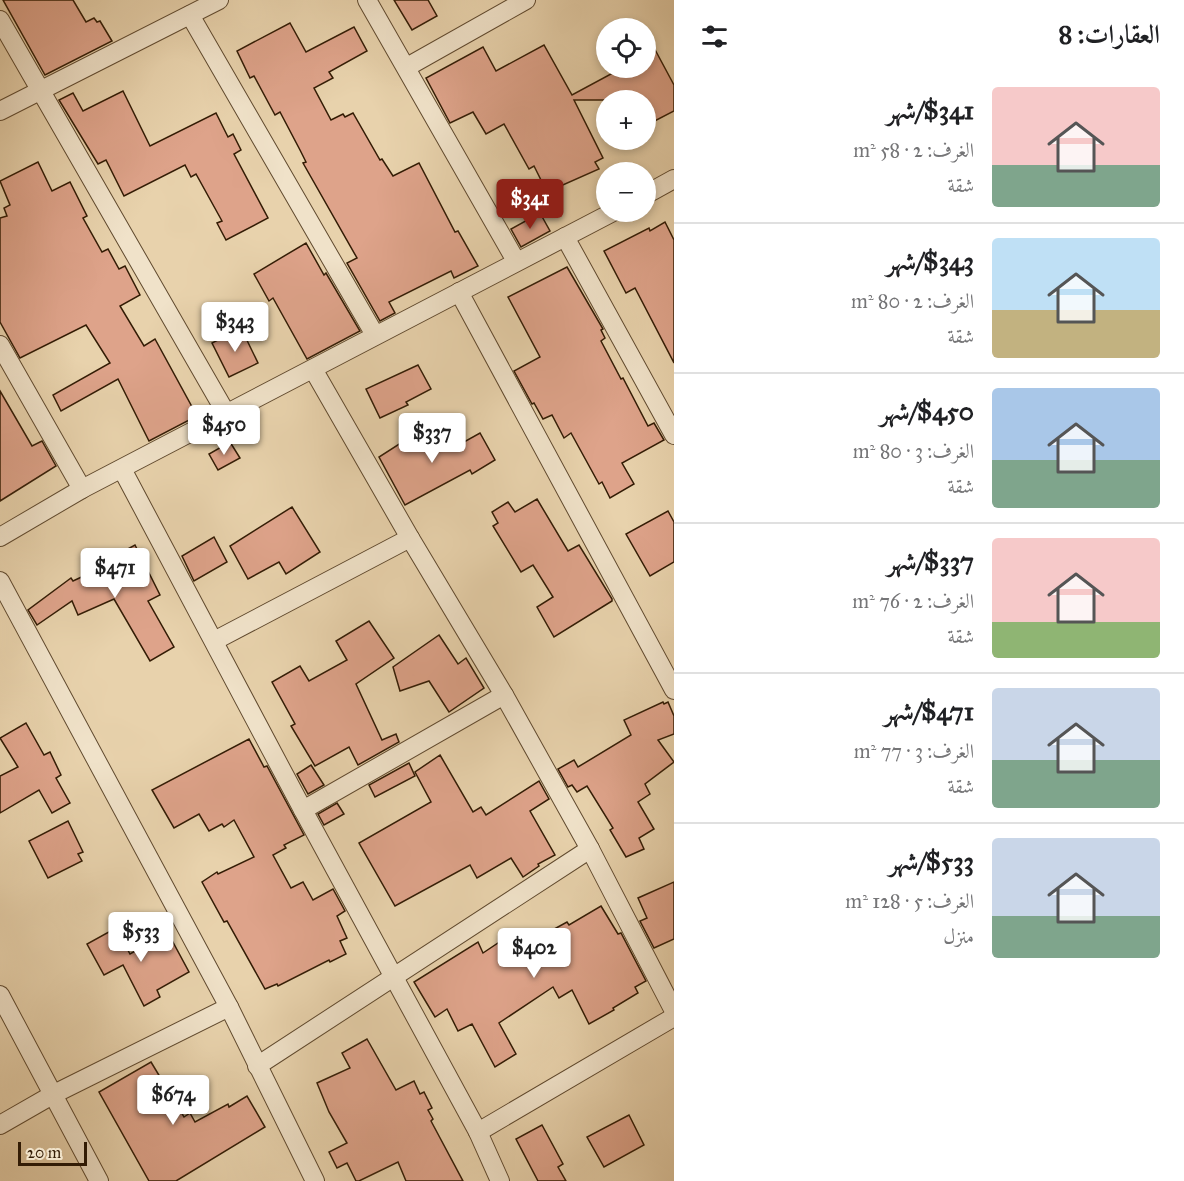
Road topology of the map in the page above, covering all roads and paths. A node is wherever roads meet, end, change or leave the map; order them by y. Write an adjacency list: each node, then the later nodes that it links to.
1 (219, 0): 4 (street)
2 (367, 0): 6 (street)
3 (526, 0): 6 (street)
4 (190, 15): 7 (street); 15 (street)
5 (0, 20): 7 (street)
6 (407, 67): 13 (street)
7 (40, 91): 8 (street); 18 (street)
8 (0, 111)
9 (674, 179): 10 (street)
10 (656, 189)
11 (596, 221): 12 (street)
12 (565, 237): 13 (street); 19 (street)
13 (516, 261): 14 (street)
14 (459, 292): 15 (street); 26 (street)
15 (375, 335): 17 (street)
16 (0, 345): 21 (street)
17 (314, 369): 18 (street); 23 (street)
18 (226, 413): 20 (street)
19 (674, 435)
20 (122, 469): 21 (street); 25 (street)
21 (82, 489): 22 (street)
22 (0, 537)
23 (410, 538): 25 (street); 27 (street)
24 (0, 581): 32 (street)
25 (214, 641): 28 (street)
26 (674, 690)
27 (504, 695): 28 (street); 29 (street)
28 (303, 810): 30 (street)
29 (590, 849): 30 (street); 33 (street)
30 (393, 976): 35 (street); 38 (street)
31 (0, 995): 36 (street)
32 (229, 1007): 35 (street); 36 (street)
33 (674, 1011)
34 (674, 1017): 38 (street)
35 (257, 1066): 40 (street)
36 (54, 1094): 37 (street); 39 (street)
37 (0, 1125)
38 (477, 1132): 41 (street)
39 (99, 1181)
40 (315, 1181)
41 (500, 1181)

